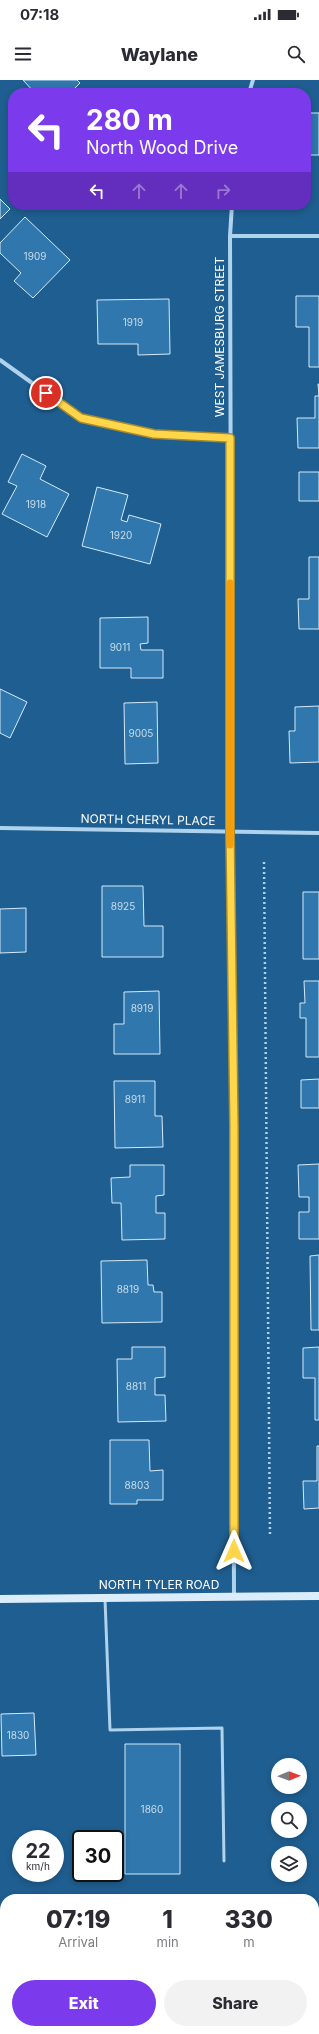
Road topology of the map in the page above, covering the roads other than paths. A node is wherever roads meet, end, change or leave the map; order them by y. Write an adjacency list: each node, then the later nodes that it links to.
1 (232, 210): 2 (street, WEST JAMESBURG STREET)
2 (230, 236): 3 (street); 5 (street, WEST JAMESBURG STREET)
3 (319, 236)
4 (0, 360): 5 (street)
5 (230, 438): 7 (street, WEST JAMESBURG STREET)
6 (0, 828): 7 (street, NORTH CHERYL PLACE)
7 (230, 832): 8 (street, NORTH CHERYL PLACE); 9 (street, WEST JAMESBURG STREET)
8 (319, 833)
9 (234, 1596): 10 (main road, NORTH TYLER ROAD); 11 (main road, NORTH TYLER ROAD)
10 (319, 1596)
11 (105, 1597): 12 (main road, NORTH TYLER ROAD); 13 (lane)
12 (0, 1599)
13 (224, 1861)

